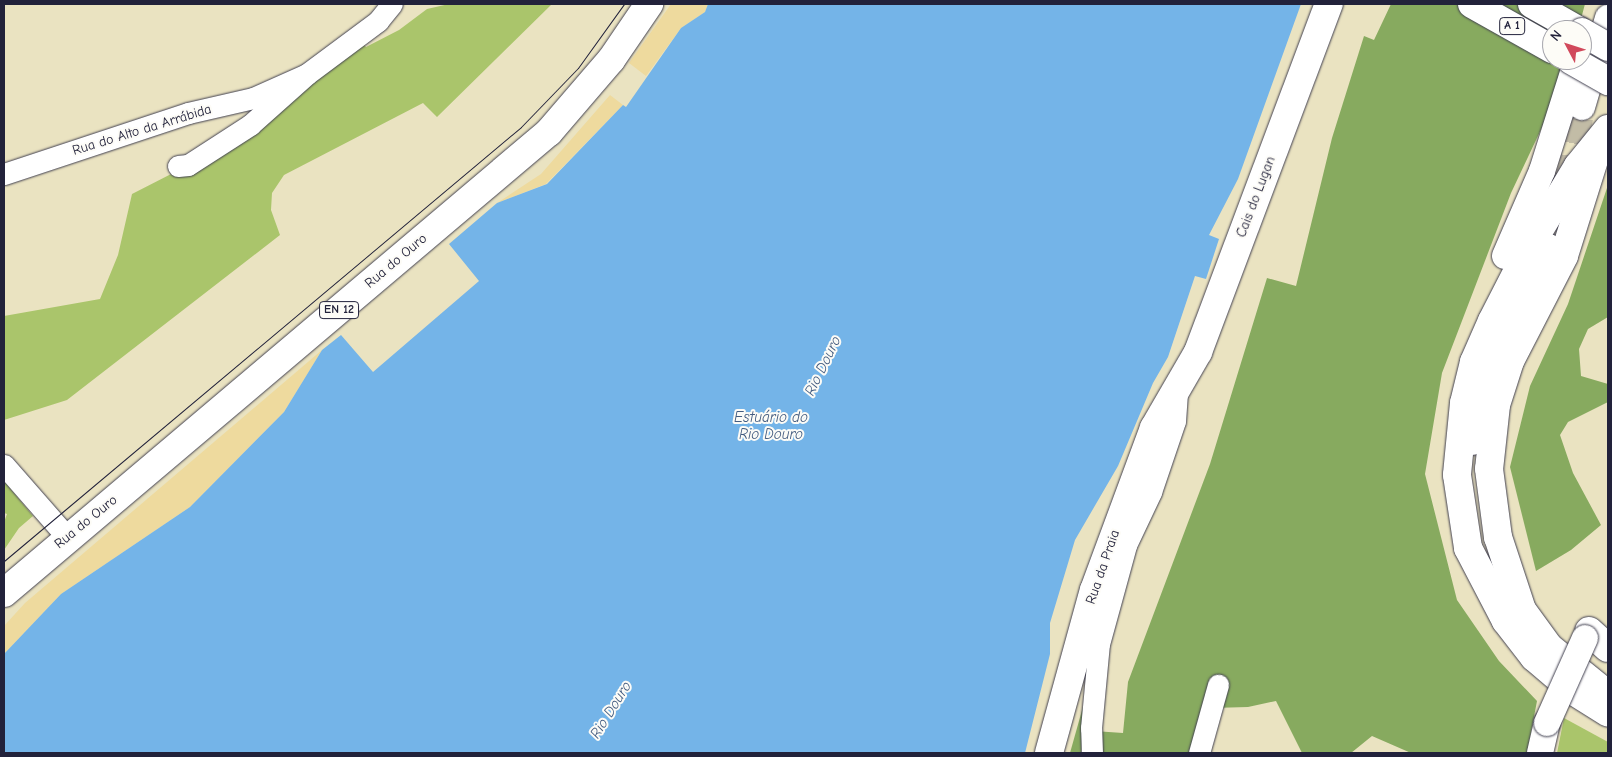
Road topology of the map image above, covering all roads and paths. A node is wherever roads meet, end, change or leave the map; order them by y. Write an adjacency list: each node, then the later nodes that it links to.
1 (392, 4): 15 (street, Rua do Alto da Arrábida)
2 (649, 4): 25 (main road, Rua do Ouro / EN 12)
3 (1329, 4): 23 (main road, Cais do Lugan)
4 (1472, 4): 11 (main road, A 1)
5 (1532, 4): 8 (main road, A 1)
6 (1597, 4): 9 (street)
7 (1608, 18): 17 (street)
8 (1560, 20)
9 (1591, 20)
10 (1592, 38): 12 (main road, bridge)
11 (1542, 43)
12 (1608, 47)
13 (1574, 70): 22 (street)
14 (1589, 70): 16 (main road, bridge)
15 (307, 74): 19 (street, Rua do Alto da Arrábida); 20 (street, Rua do Alto da Arrábida)
16 (1608, 81)
17 (1582, 107)
18 (1603, 137): 26 (main road); 30 (main road)
19 (178, 166)
20 (4, 174)
21 (1548, 247): 26 (street)
22 (1505, 256): 32 (main road)
23 (1178, 388): 33 (main road, Rua da Praia); 34 (street)
24 (4, 465): 25 (street)
25 (66, 538): 27 (main road, Rua do Ouro / EN 12)
26 (1490, 591): 31 (main road)
27 (4, 593)
28 (1594, 639): 36 (street, bridge)
29 (1218, 685): 35 (street)
30 (1608, 695)
31 (1608, 713)
32 (1608, 733)
33 (1049, 753)
34 (1092, 753)
35 (1199, 753)
36 (1540, 753)

